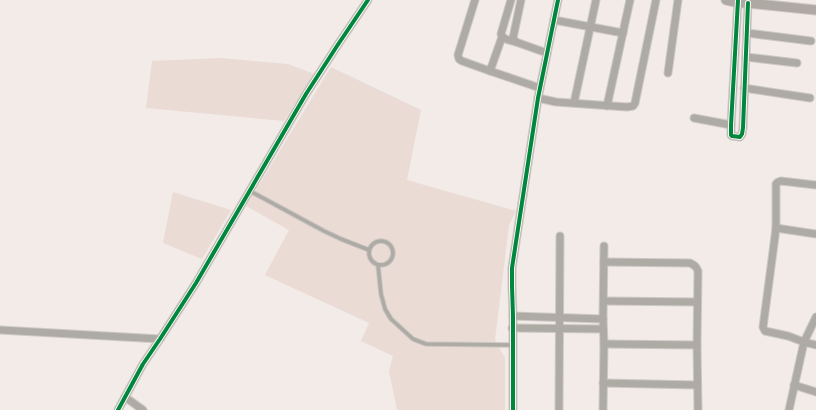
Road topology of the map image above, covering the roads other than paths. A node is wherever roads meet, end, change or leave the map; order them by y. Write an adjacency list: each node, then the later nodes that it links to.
1 (368, 0): 34 (street)
2 (475, 0): 23 (street)
3 (511, 0): 17 (street)
4 (521, 0): 19 (street)
5 (558, 0): 13 (street)
6 (596, 0): 14 (street)
7 (630, 0): 15 (street)
8 (656, 0): 30 (street)
9 (678, 0): 24 (street)
10 (726, 0): 11 (street)
11 (747, 2): 12 (street); 16 (street); 32 (street)
12 (816, 10)
13 (554, 20): 14 (street); 20 (street)
14 (591, 26): 15 (street); 29 (street)
15 (623, 33): 30 (street)
16 (747, 33): 18 (street); 21 (street)
17 (502, 37): 19 (street); 23 (street)
18 (811, 41)
19 (516, 42): 20 (street)
20 (547, 53): 25 (street)
21 (746, 57): 22 (street); 26 (street)
22 (797, 63)
23 (490, 71): 25 (street)
24 (668, 73)
25 (540, 88): 27 (street)
26 (744, 88): 28 (street); 32 (street)
27 (538, 98): 29 (street); 44 (street)
28 (810, 98)
29 (574, 103): 30 (street)
30 (607, 106)
31 (694, 118): 32 (street)
32 (731, 125)
33 (816, 185): 35 (street)
34 (249, 191): 39 (lane); 52 (street)
35 (776, 228): 36 (street); 53 (street)
36 (816, 234)
37 (560, 236): 46 (street)
38 (604, 246): 40 (street)
39 (369, 250): 41 (lane); 41 (lane)
40 (604, 262): 42 (street); 43 (street)
41 (378, 265): 55 (lane)
42 (604, 301): 43 (street); 47 (street)
43 (697, 302): 56 (street)
44 (513, 316): 46 (street); 48 (street)
45 (816, 317): 53 (street)
46 (560, 318): 47 (street); 49 (street)
47 (603, 319): 50 (street)
48 (512, 328): 49 (street); 55 (street)
49 (560, 328): 50 (street); 66 (street)
50 (603, 329): 54 (street)
51 (0, 330): 52 (street)
52 (160, 339): 62 (street)
53 (804, 342): 57 (street); 60 (street)
54 (604, 344): 56 (street); 58 (street)
55 (512, 345): 65 (street)
56 (697, 345): 59 (street)
57 (816, 345)
58 (603, 383): 59 (street); 67 (street)
59 (697, 384): 68 (street)
60 (794, 385): 61 (street); 69 (street)
61 (816, 392)
62 (125, 397): 63 (street); 64 (street)
63 (118, 410)
64 (143, 410)
65 (513, 410)
66 (559, 410)
67 (603, 410)
68 (698, 410)
69 (789, 410)

